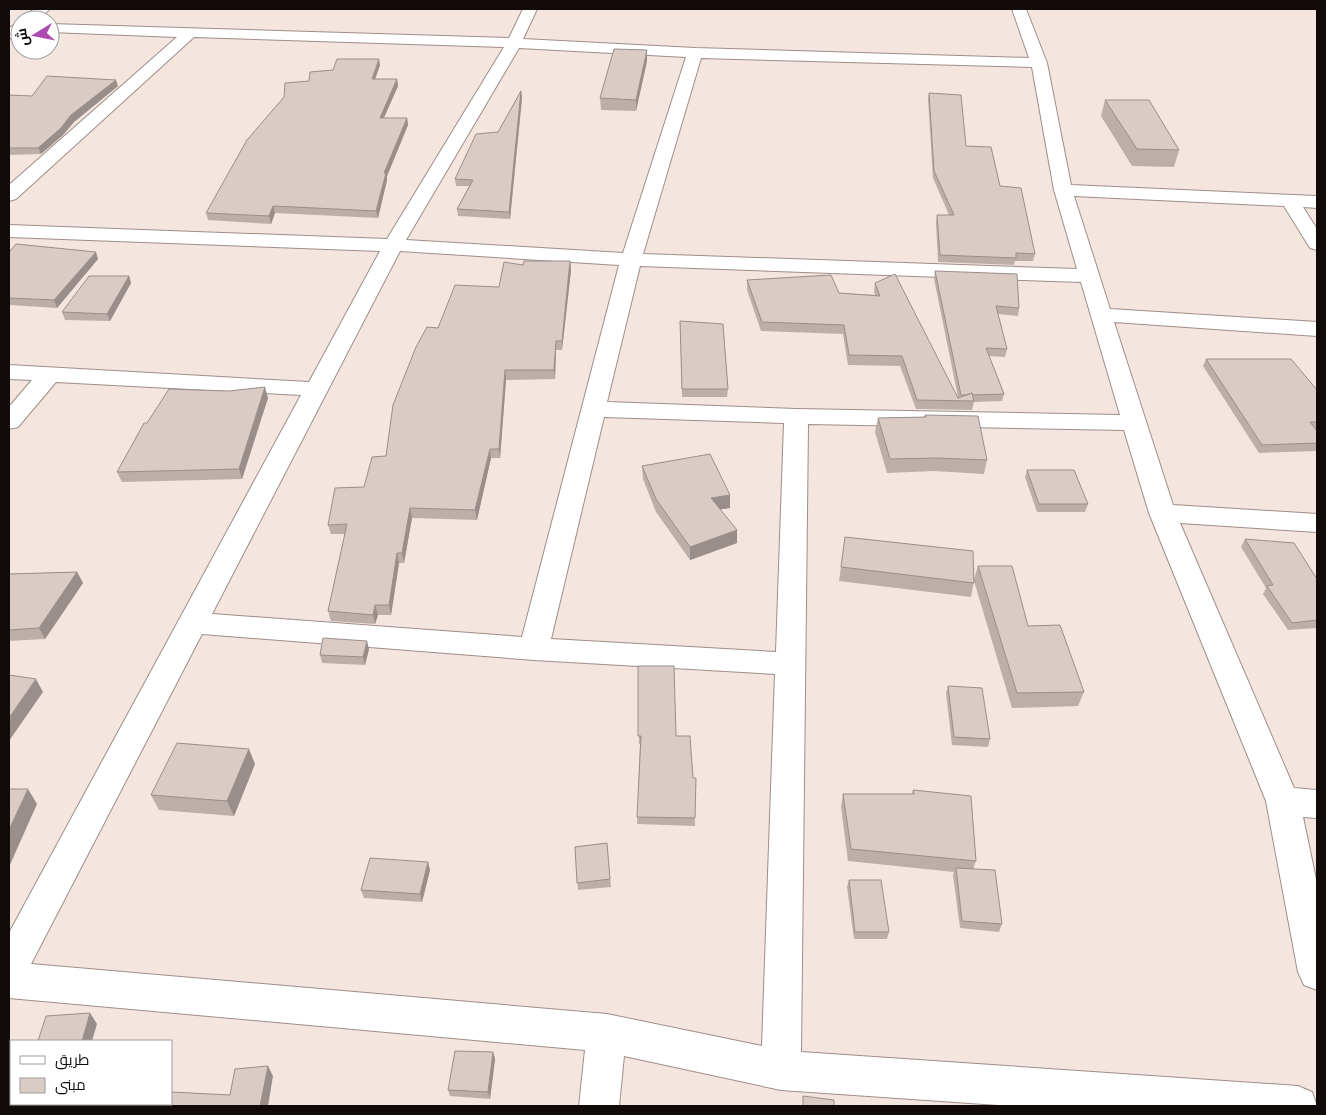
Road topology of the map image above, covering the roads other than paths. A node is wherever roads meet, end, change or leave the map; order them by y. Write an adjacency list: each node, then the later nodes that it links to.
1 (530, 9): 5 (street)
2 (1019, 9): 7 (street)
3 (60, 28): 4 (street)
4 (190, 33): 5 (street); 9 (street)
5 (514, 43): 6 (street); 14 (street)
6 (695, 53): 7 (street); 15 (street)
7 (1039, 64): 8 (street)
8 (1064, 190): 10 (street); 16 (street)
9 (9, 195)
10 (1290, 201): 11 (street); 13 (street)
11 (1317, 202)
12 (9, 231): 14 (street)
13 (1317, 244)
14 (393, 245): 15 (street); 21 (street)
15 (631, 260): 16 (street); 22 (street)
16 (1090, 276): 17 (street)
17 (1102, 315): 18 (street); 25 (street)
18 (1317, 329)
19 (9, 372): 20 (street)
20 (49, 375): 21 (street); 24 (street)
21 (317, 389): 28 (street)
22 (593, 409): 23 (street); 29 (street)
23 (796, 416): 25 (street); 30 (street)
24 (9, 422)
25 (1135, 424): 26 (street)
26 (1162, 513): 27 (street); 31 (street)
27 (1317, 523)
28 (192, 623): 29 (street); 33 (street)
29 (534, 649): 30 (street)
30 (791, 664): 37 (street)
31 (1283, 801): 32 (street); 34 (street)
32 (1317, 804)
33 (9, 969)
34 (1317, 972)
35 (9, 980): 36 (street)
36 (607, 1033): 37 (street); 38 (street)
37 (781, 1070): 39 (street)
38 (599, 1106)
39 (1298, 1106)

